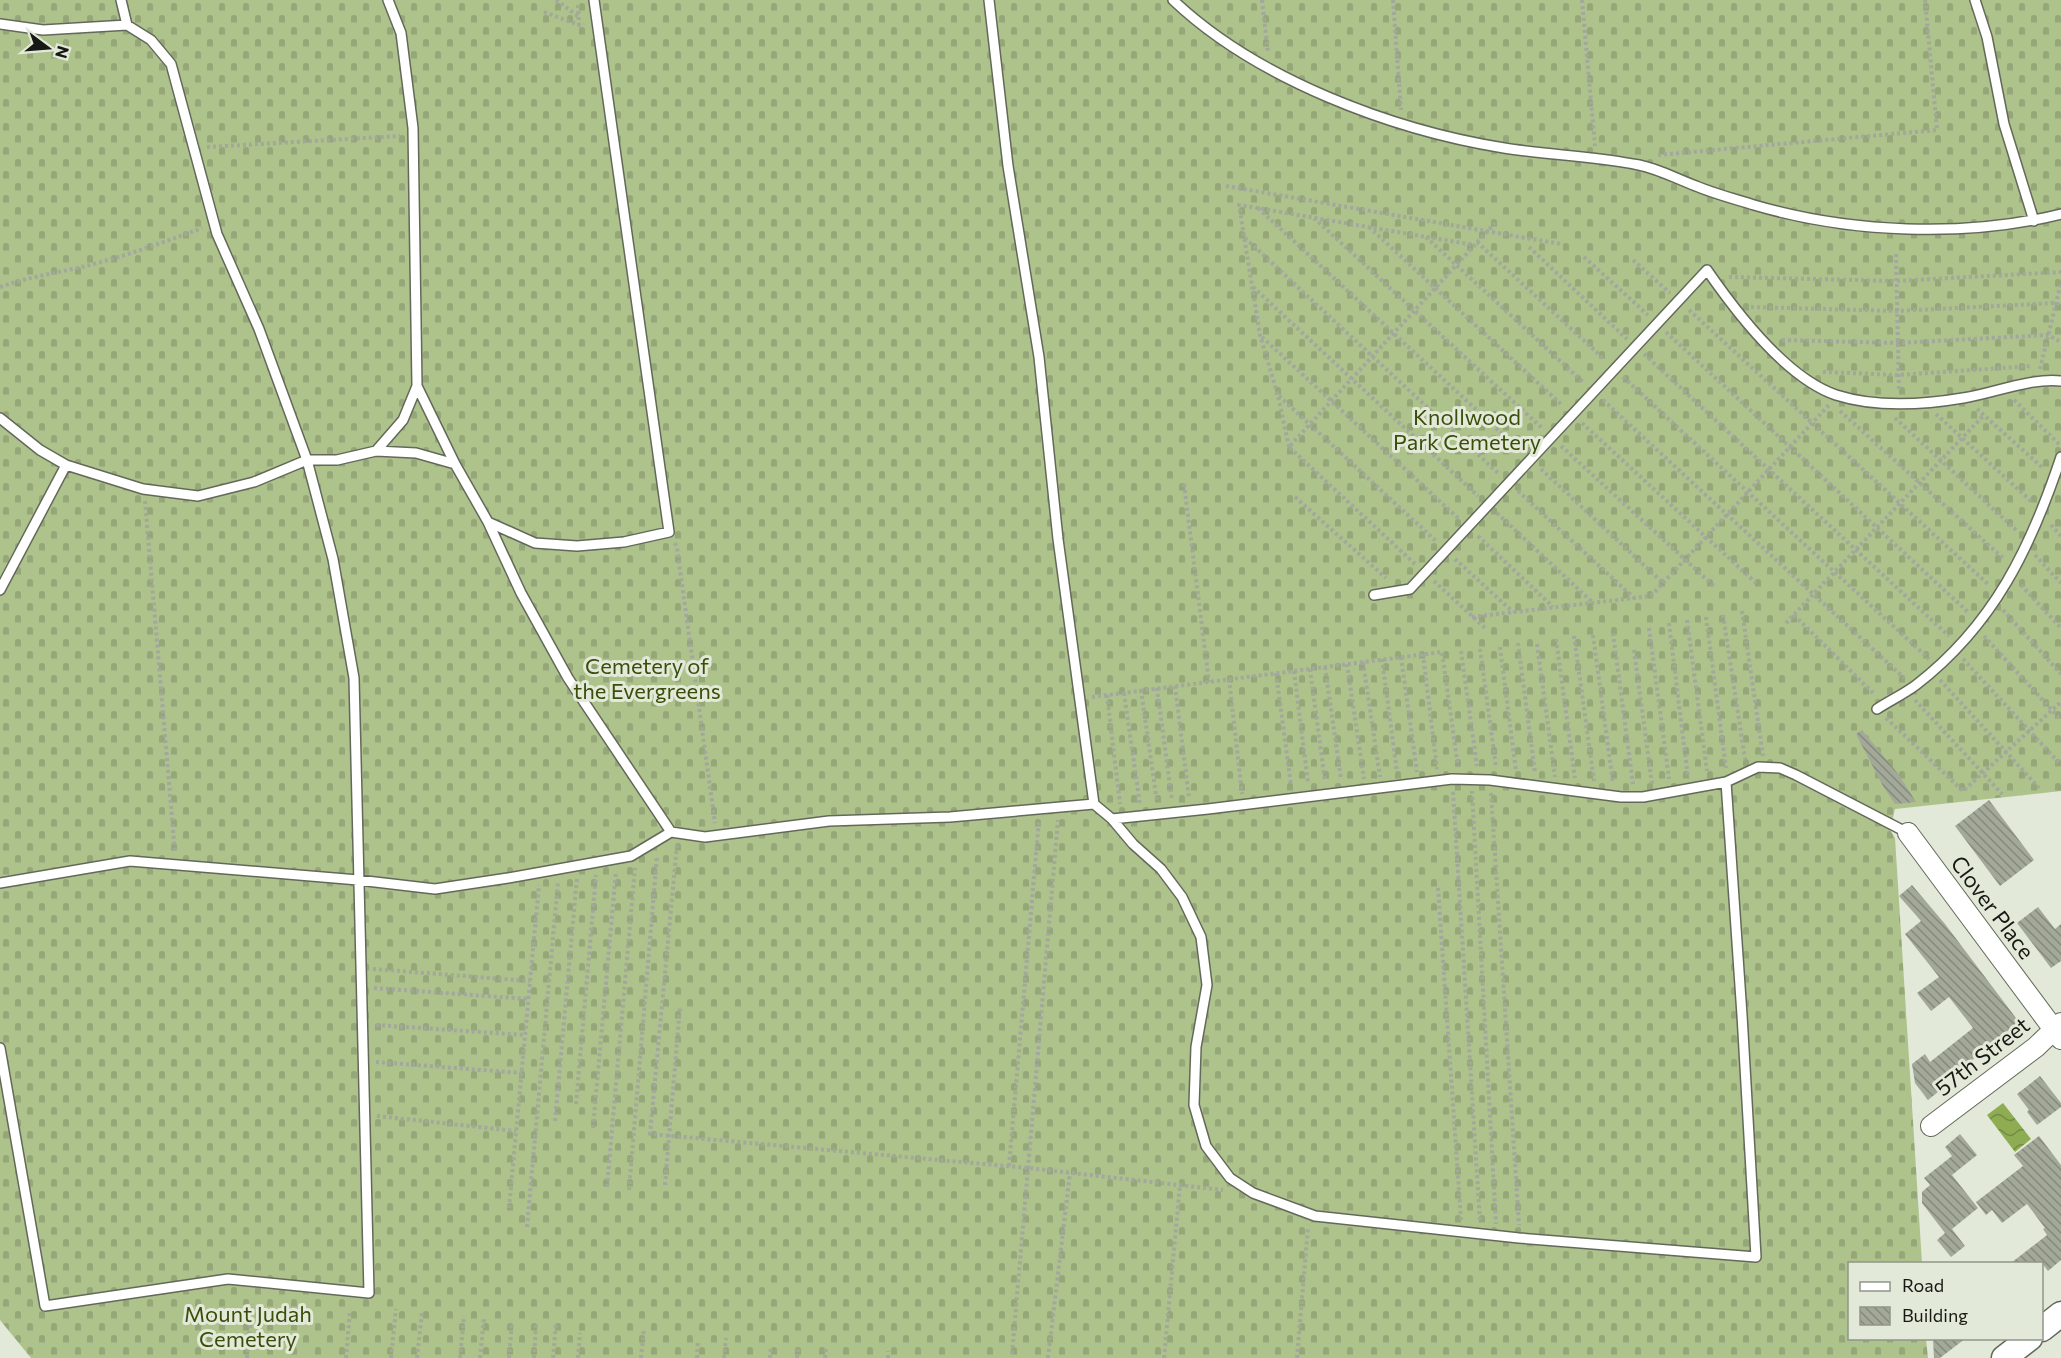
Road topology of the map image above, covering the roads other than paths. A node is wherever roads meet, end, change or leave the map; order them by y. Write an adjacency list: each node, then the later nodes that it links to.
1 (122, 0): 8 (lane)
2 (388, 0): 12 (lane)
3 (594, 0): 19 (lane)
4 (988, 0): 24 (lane)
5 (1173, 0): 10 (lane)
6 (1975, 0): 10 (lane)
7 (0, 24): 8 (lane)
8 (127, 26): 16 (lane)
9 (2061, 214): 10 (lane)
10 (2034, 221)
11 (2061, 381): 21 (lane)
12 (417, 386): 14 (lane); 17 (lane)
13 (0, 418): 18 (lane)
14 (376, 451): 16 (lane); 17 (lane)
15 (2061, 457): 22 (lane)
16 (307, 460): 18 (lane); 28 (lane)
17 (455, 464): 19 (lane)
18 (66, 465): 20 (lane)
19 (488, 522): 26 (lane)
20 (0, 590)
21 (1374, 596)
22 (1881, 707)
23 (1726, 782): 25 (lane); 25 (lane); 27 (lane)
24 (1094, 804): 25 (lane); 26 (lane)
25 (1112, 819)
26 (675, 833): 28 (lane)
27 (1908, 833): 30 (street, Clover Place)
28 (358, 880): 29 (lane); 31 (lane)
29 (0, 883)
30 (2058, 1030): 32 (street, 57th Street)
31 (0, 1048)
32 (1931, 1126)
33 (2061, 1314): 34 (street)
34 (2043, 1328)
35 (2027, 1340): 36 (street)
36 (2004, 1358)

